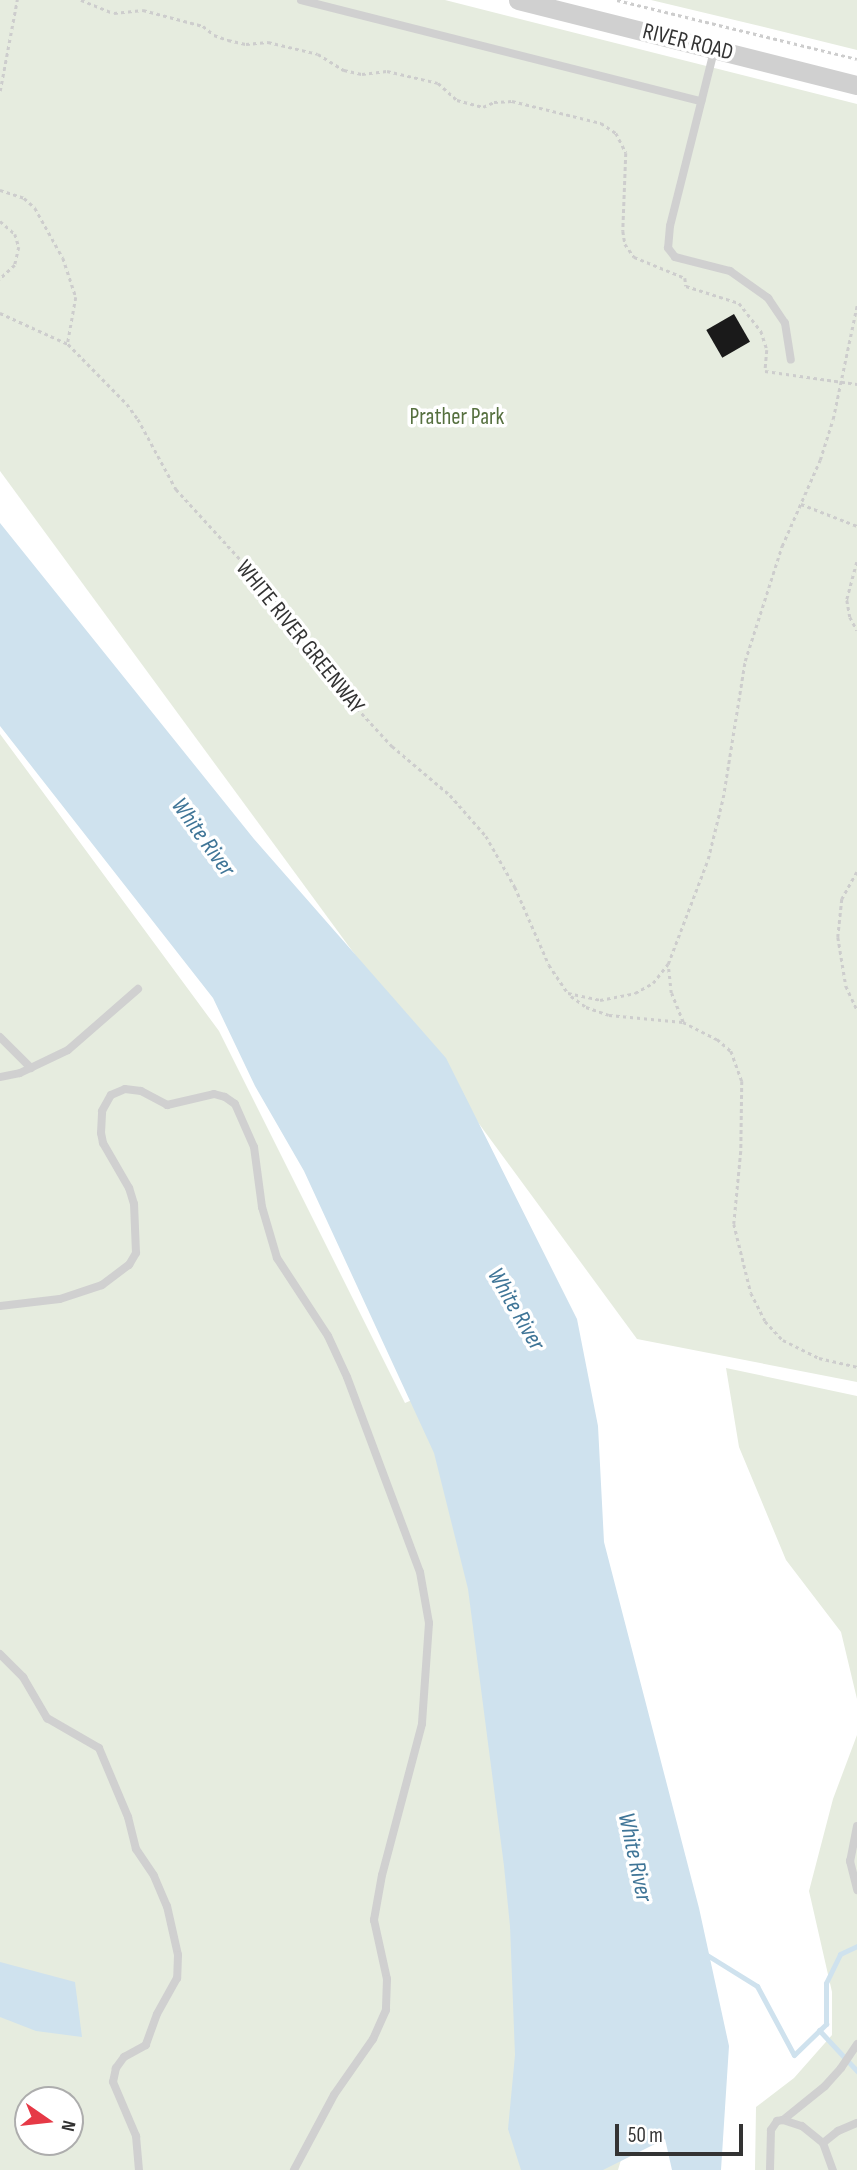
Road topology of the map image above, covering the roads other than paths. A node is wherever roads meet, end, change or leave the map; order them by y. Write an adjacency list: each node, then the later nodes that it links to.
1 (301, 0): 5 (lane)
2 (518, 0): 3 (street, RIVER ROAD)
3 (714, 48): 4 (street, RIVER ROAD); 5 (lane)
4 (857, 85)
5 (701, 101): 6 (lane)
6 (791, 360)
7 (138, 989): 9 (lane)
8 (0, 1037): 9 (lane)
9 (31, 1068): 10 (lane)
10 (0, 1077)
11 (0, 1306): 20 (lane)
12 (0, 1654): 19 (lane)
13 (857, 1826): 14 (lane)
14 (857, 1890)
15 (856, 2047): 16 (lane)
16 (783, 2120): 18 (lane); 21 (lane)
17 (857, 2123): 18 (lane)
18 (823, 2143): 22 (lane)
19 (139, 2170)
20 (295, 2170)
21 (770, 2170)
22 (833, 2170)

